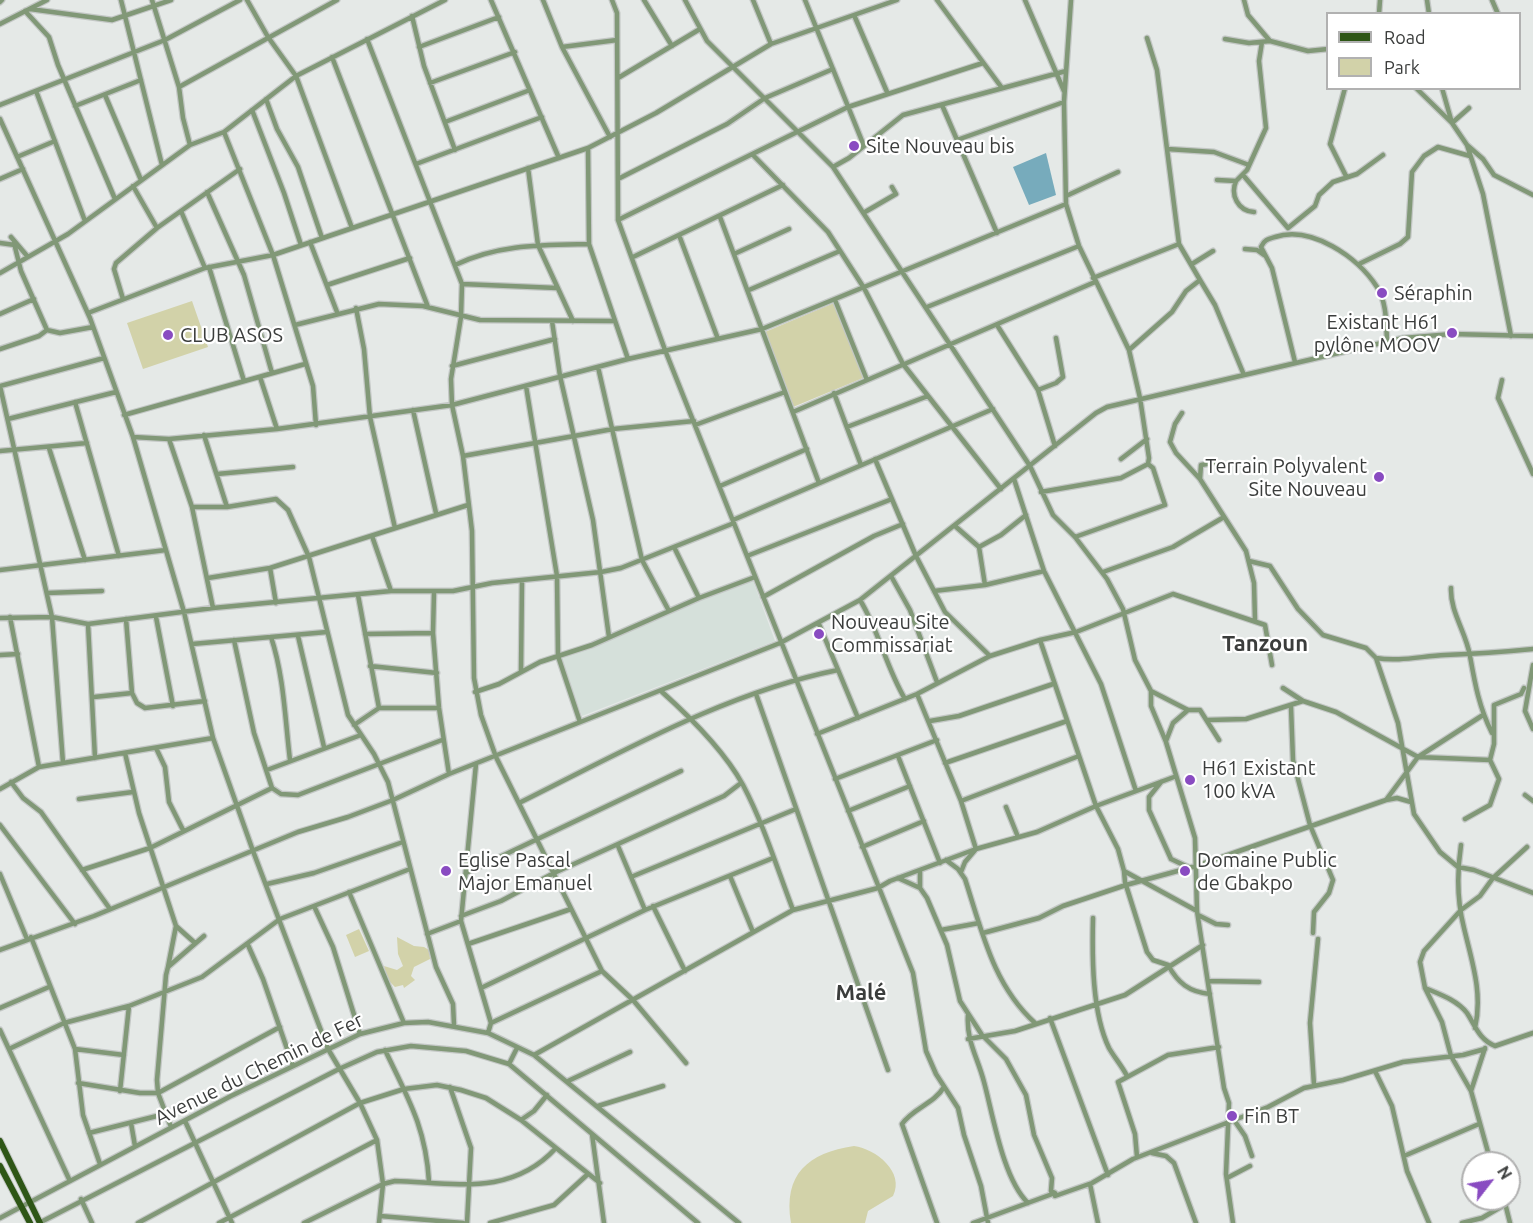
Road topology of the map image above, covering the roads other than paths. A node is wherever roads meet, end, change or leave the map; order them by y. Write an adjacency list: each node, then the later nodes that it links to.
1 (47, 0): 22 (street)
2 (121, 0): 25 (street)
3 (152, 0): 21 (street)
4 (171, 0): 21 (street)
5 (240, 0): 34 (street)
6 (247, 0): 30 (street)
7 (337, 0): 30 (street)
8 (444, 0): 24 (street)
9 (491, 0): 26 (street)
10 (543, 0): 41 (street)
11 (612, 0): 35 (street)
12 (644, 0): 39 (street)
13 (685, 0): 29 (street)
14 (753, 0): 38 (street)
15 (805, 0): 28 (street)
16 (897, 0): 23 (street)
17 (937, 0): 46 (street)
18 (1025, 0): 50 (street)
19 (1071, 0): 49 (street)
20 (1244, 0): 36 (street)
21 (155, 6): 25 (street); 34 (street)
22 (27, 10): 25 (street); 27 (street); 53 (street)
23 (854, 15): 28 (street); 63 (street)
24 (412, 16): 32 (street); 40 (street)
25 (124, 17): 43 (street)
26 (499, 17): 40 (street); 44 (street)
27 (0, 24)
28 (816, 28): 38 (street); 48 (street)
29 (700, 29): 39 (street); 47 (street)
30 (268, 37): 51 (street); 56 (street)
31 (1147, 38): 91 (street)
32 (367, 39): 45 (street); 98 (street)
33 (1225, 39): 37 (street)
34 (165, 40): 43 (street); 56 (street)
35 (617, 40): 41 (street); 52 (street)
36 (1270, 41): 37 (street); 42 (street)
37 (1262, 42): 100 (street)
38 (771, 44): 47 (street)
39 (672, 46): 52 (street)
40 (419, 47): 55 (street)
41 (562, 47): 84 (street)
42 (1326, 49)
43 (134, 51): 53 (street); 54 (street)
44 (515, 52): 55 (street); 58 (street)
45 (332, 57): 51 (street); 125 (street)
46 (983, 63): 57 (street); 63 (street)
47 (734, 68): 66 (street); 80 (street)
48 (833, 69): 66 (street); 72 (street)
49 (1066, 71): 50 (street); 64 (street)
50 (1056, 73): 57 (street); 64 (street)
51 (296, 76): 67 (street); 130 (street)
52 (618, 78): 80 (street)
53 (63, 79): 62 (street); 71 (street)
54 (141, 81): 65 (street); 99 (street)
55 (430, 83): 77 (street)
56 (179, 87): 87 (street)
57 (1002, 88): 70 (street)
58 (530, 90): 75 (street); 77 (street)
59 (1344, 90): 107 (street)
60 (1418, 90): 78 (street)
61 (1443, 90): 78 (street)
62 (36, 91): 69 (street); 86 (street)
63 (887, 92): 72 (street)
64 (1065, 93): 68 (street)
65 (105, 95): 71 (street); 110 (street)
66 (765, 98): 81 (street); 109 (street)
67 (266, 99): 74 (street); 136 (street)
68 (1064, 102): 85 (street); 118 (street)
69 (0, 105)
70 (942, 105): 85 (street); 89 (street)
71 (75, 106): 119 (street)
72 (848, 107): 81 (street); 89 (street)
73 (1469, 108): 78 (street)
74 (252, 110): 79 (street); 143 (street)
75 (542, 117): 92 (street); 97 (street)
76 (0, 119): 82 (street)
77 (445, 122): 92 (street)
78 (1452, 123): 88 (street)
79 (224, 132): 87 (street); 104 (street)
80 (618, 132): 84 (street); 109 (street)
81 (801, 132): 93 (street); 101 (street)
82 (7, 134): 83 (street); 96 (street)
83 (0, 137)
84 (610, 137): 90 (street)
85 (957, 140): 133 (street)
86 (55, 141): 96 (street); 128 (street)
87 (190, 145): 99 (street)
88 (1467, 145): 95 (street); 117 (street)
89 (864, 146): 101 (street)
90 (588, 148): 97 (street); 141 (street)
91 (1167, 149): 100 (street); 142 (street)
92 (455, 150): 98 (street)
93 (753, 155): 113 (street); 127 (street)
94 (1383, 155): 107 (street)
95 (1470, 156): 158 (street); 188 (street)
96 (17, 157): 103 (street)
97 (559, 158): 102 (street)
98 (416, 164): 120 (street)
99 (162, 165): 110 (street)
100 (1249, 165): 106 (street)
101 (833, 167): 124 (street)
102 (528, 168): 120 (street); 144 (street)
103 (23, 169): 108 (street); 137 (street)
104 (240, 169): 116 (street); 151 (street)
105 (1118, 172): 118 (street)
106 (1243, 175): 112 (street); 132 (street)
107 (1346, 176): 132 (street)
108 (0, 179)
109 (618, 179): 127 (street)
110 (141, 180): 114 (street)
111 (1217, 180): 112 (street)
112 (1236, 181): 123 (street)
113 (783, 185): 126 (street); 148 (street)
114 (133, 186): 119 (street); 129 (street)
115 (892, 187): 124 (street)
116 (207, 192): 122 (street); 156 (street)
117 (1533, 195)
118 (1066, 196): 121 (street)
119 (115, 199): 128 (street)
120 (430, 202): 125 (street); 159 (street)
121 (1066, 204): 133 (street); 145 (street)
122 (181, 211): 129 (street); 160 (street)
123 (1254, 212)
124 (866, 213): 161 (street)
125 (393, 214): 130 (street); 154 (street)
126 (720, 217): 134 (street); 150 (street)
127 (618, 220): 153 (street)
128 (85, 221): 137 (street)
129 (157, 228): 171 (street)
130 (352, 228): 136 (street)
131 (789, 229): 150 (street)
132 (1290, 230): 147 (street); 158 (street)
133 (997, 233): 161 (street)
134 (679, 235): 153 (street); 192 (street)
135 (11, 237): 140 (street)
136 (322, 238): 138 (street)
137 (56, 242): 152 (street); 177 (street)
138 (310, 242): 143 (street); 166 (street)
139 (0, 243): 140 (street)
140 (14, 244): 152 (street); 155 (street)
141 (589, 244): 144 (street); 182 (street)
142 (1179, 244): 157 (street); 163 (street)
143 (301, 245): 151 (street)
144 (538, 245): 159 (street); 167 (street)
145 (1079, 246): 163 (street); 173 (street)
146 (1245, 249): 147 (street)
147 (1259, 249): 200 (street)
148 (840, 251): 168 (street); 169 (street)
149 (1213, 251): 157 (street)
150 (734, 254): 169 (street)
151 (273, 255): 156 (street); 183 (street)
152 (28, 257): 155 (street)
153 (633, 257): 197 (street)
154 (410, 258): 166 (street); 174 (street)
155 (19, 262): 162 (street); 170 (street)
156 (237, 262): 160 (street); 205 (street)
157 (1192, 264): 164 (street)
158 (1359, 264): 193 (street)
159 (455, 265): 165 (street)
160 (207, 268): 171 (street); 211 (street)
161 (903, 271): 168 (street); 173 (street)
162 (0, 273)
163 (1094, 280): 184 (street); 196 (street)
164 (1200, 280): 196 (street); 206 (street)
165 (462, 284): 167 (street); 179 (street)
166 (327, 285): 176 (street)
167 (556, 288): 181 (street)
168 (864, 288): 172 (street); 202 (street)
169 (749, 290): 186 (street)
170 (34, 299): 178 (street); 187 (street)
171 (123, 299): 177 (street)
172 (835, 300): 186 (street); 209 (street)
173 (927, 307): 194 (street)
174 (428, 308): 175 (street); 179 (street)
175 (356, 309): 176 (street); 227 (street)
176 (338, 312): 183 (street)
177 (88, 313): 185 (street)
178 (0, 314)
179 (461, 317): 180 (street); 203 (street)
180 (552, 321): 181 (street); 191 (street)
181 (573, 321): 182 (street)
182 (614, 321): 199 (street)
183 (295, 325): 201 (street)
184 (997, 325): 194 (street); 214 (street)
185 (93, 327): 187 (street); 198 (street)
186 (762, 329): 192 (street); 216 (street)
187 (47, 330): 195 (street)
188 (1511, 336): 189 (street); 193 (street)
189 (1533, 336)
190 (1056, 338): 214 (street)
191 (555, 339): 203 (street); 207 (street)
192 (718, 339): 197 (street)
193 (1388, 341): 200 (street)
194 (951, 344): 202 (street); 222 (street)
195 (0, 349)
196 (1129, 350): 219 (street)
197 (665, 351): 199 (street); 229 (street)
198 (104, 358): 212 (street); 215 (street)
199 (628, 359): 204 (street)
200 (1295, 363): 206 (street)
201 (306, 364): 205 (street); 230 (street)
202 (903, 364): 209 (street); 218 (street)
203 (452, 366): 221 (street)
204 (598, 366): 207 (street); 234 (street)
205 (272, 373): 208 (street)
206 (1244, 375): 219 (street)
207 (560, 376): 213 (street); 237 (street)
208 (260, 377): 211 (street); 233 (street)
209 (867, 380): 217 (street)
210 (1502, 380): 256 (street)
211 (244, 381): 226 (street)
212 (0, 386): 228 (street)
213 (526, 386): 221 (street); 240 (street)
214 (1038, 390): 242 (street)
215 (116, 392): 220 (street); 226 (street)
216 (785, 392): 224 (street); 229 (street)
217 (834, 393): 224 (street); 232 (street)
218 (928, 396): 231 (street); 232 (street)
219 (1140, 398): 239 (street); 242 (street)
220 (75, 402): 228 (street); 241 (street)
221 (452, 405): 223 (street); 247 (street)
222 (993, 409): 231 (street); 253 (street)
223 (413, 410): 227 (street); 267 (street)
224 (793, 412): 245 (street)
225 (1182, 413): 258 (street)
226 (124, 415): 236 (street)
227 (370, 417): 230 (street); 273 (street)
228 (8, 419): 243 (street)
229 (694, 423): 234 (street); 260 (street)
230 (316, 425): 233 (street)
231 (951, 426): 248 (street); 261 (street)
232 (847, 428): 252 (street)
233 (277, 429): 235 (street)
234 (613, 429): 237 (street); 284 (street)
235 (204, 435): 238 (street); 255 (street)
236 (132, 437): 238 (street); 278 (street)
237 (574, 437): 240 (street); 290 (street)
238 (169, 439): 265 (street)
239 (1147, 439): 249 (street); 251 (street)
240 (535, 442): 247 (street); 292 (street)
241 (87, 443): 244 (street); 279 (street)
242 (1055, 446): 253 (street)
243 (13, 448): 244 (street); 246 (street); 286 (street)
244 (49, 448): 283 (street)
245 (807, 450): 259 (street); 260 (street)
246 (0, 451)
247 (463, 456): 264 (street)
248 (875, 459): 252 (street); 263 (street)
249 (1121, 459)
250 (1213, 463): 258 (street)
251 (1148, 464): 262 (street); 275 (street)
252 (861, 465): 259 (street)
253 (1030, 466): 257 (street); 262 (street)
254 (293, 467): 255 (street)
255 (217, 474): 266 (street)
256 (1533, 474)
257 (1014, 478): 261 (street); 268 (street)
258 (1200, 479): 269 (street)
259 (819, 483): 270 (street)
260 (720, 486): 270 (street)
261 (1001, 489): 272 (street)
262 (1041, 492): 275 (street)
263 (892, 499): 271 (street); 280 (street)
264 (468, 504): 267 (street); 298 (street)
265 (192, 507): 266 (street); 295 (street)
266 (227, 507): 282 (street)
267 (436, 513): 273 (street)
268 (1026, 514): 277 (street); 289 (street)
269 (1224, 517): 285 (street); 291 (street)
270 (734, 522): 276 (street); 280 (street)
271 (903, 524): 281 (street); 306 (street)
272 (955, 526): 277 (street); 281 (street)
273 (395, 528): 274 (street)
274 (372, 536): 282 (street); 301 (street)
275 (1075, 537): 291 (street)
276 (674, 547): 284 (street); 307 (street)
277 (979, 547): 297 (street)
278 (166, 550): 279 (street); 313 (street)
279 (119, 556): 283 (street)
280 (747, 556): 294 (street)
281 (916, 556): 293 (street); 302 (street)
282 (309, 557): 287 (street); 308 (street)
283 (85, 560): 286 (street)
284 (642, 560): 290 (street); 312 (street)
285 (1250, 561): 320 (street); 340 (street)
286 (40, 565): 288 (street); 304 (street)
287 (270, 568): 295 (street); 310 (street)
288 (0, 570)
289 (1044, 571): 297 (street); 324 (street)
290 (601, 572): 292 (street); 329 (street)
291 (1103, 572): 314 (street)
292 (557, 576): 296 (street); 337 (street)
293 (891, 576): 309 (street); 348 (street)
294 (755, 577): 306 (street); 307 (street)
295 (208, 578): 311 (street)
296 (522, 581): 298 (street); 344 (street)
297 (985, 585): 302 (street)
298 (472, 588): 303 (street); 354 (street)
299 (1451, 588): 339 (street)
300 (102, 591): 304 (street)
301 (391, 591): 303 (street); 305 (street)
302 (934, 591): 338 (street)
303 (434, 592): 325 (street)
304 (47, 593): 316 (street)
305 (358, 595): 308 (street); 326 (street)
306 (763, 597): 332 (street)
307 (699, 598): 312 (street)
308 (318, 599): 310 (street); 323 (street)
309 (860, 600): 322 (street); 359 (street)
310 (276, 603): 311 (street)
311 (213, 608): 313 (street)
312 (669, 611): 329 (street)
313 (184, 612): 317 (street); 333 (street)
314 (1124, 615): 320 (street); 324 (street); 353 (street)
315 (10, 617): 316 (street); 318 (street); 335 (street)
316 (52, 617): 321 (street); 395 (street)
317 (156, 617): 319 (street); 362 (street)
318 (0, 618)
319 (126, 619): 321 (street); 355 (street)
320 (1255, 620): 341 (street)
321 (88, 624): 358 (street)
322 (819, 624): 332 (street); 345 (street)
323 (327, 632): 327 (street); 374 (street)
324 (1076, 632): 331 (street); 412 (street)
325 (433, 633): 326 (street); 346 (street)
326 (365, 634): 343 (street)
327 (298, 636): 328 (street); 384 (street)
328 (272, 637): 330 (street); 393 (street)
329 (609, 637): 337 (street)
330 (234, 640): 333 (street); 400 (street)
331 (1040, 640): 338 (street); 349 (street)
332 (780, 643): 347 (street); 352 (street)
333 (192, 644): 360 (street)
334 (1533, 650): 339 (street)
335 (18, 654): 336 (street); 399 (street)
336 (0, 655)
337 (558, 656): 344 (street); 373 (street)
338 (990, 656): 348 (street)
339 (1470, 656): 340 (street); 367 (street)
340 (1376, 658): 386 (street)
341 (1272, 665)
342 (1533, 665): 375 (street)
343 (370, 666): 346 (street); 364 (street)
344 (521, 670): 354 (street)
345 (838, 670): 347 (street); 368 (street)
346 (437, 673): 365 (street)
347 (795, 678): 356 (street); 376 (street)
348 (937, 682): 357 (street)
349 (1053, 684): 371 (street); 372 (street)
350 (1283, 688): 361 (street)
351 (1524, 688): 378 (street)
352 (661, 691): 369 (street); 373 (street)
353 (1151, 691): 366 (street); 383 (street)
354 (475, 692): 390 (street)
355 (132, 693): 358 (street); 362 (street)
356 (756, 694): 369 (street); 425 (street)
357 (917, 694): 359 (street); 371 (street)
358 (94, 698): 392 (street)
359 (904, 699): 368 (street)
360 (205, 701): 362 (street); 379 (street)
361 (1303, 701): 363 (street); 386 (street)
362 (173, 706)
363 (1291, 707): 370 (street); 431 (street)
364 (379, 708): 365 (street); 374 (street)
365 (439, 708): 380 (street)
366 (1188, 710): 370 (street); 383 (street)
367 (1483, 715): 378 (street); 391 (street)
368 (858, 717): 376 (street)
369 (692, 719): 408 (street); 421 (street)
370 (1208, 720): 382 (street)
371 (930, 721): 381 (street)
372 (1067, 721): 389 (street); 396 (street)
373 (580, 722): 390 (street)
374 (354, 724): 377 (street)
375 (1533, 729)
376 (817, 734): 405 (street)
377 (361, 735): 384 (street); 398 (street)
378 (1494, 735): 394 (street)
379 (213, 738): 385 (street); 422 (street)
380 (442, 740): 398 (street); 403 (street)
381 (937, 740): 388 (street); 396 (street)
382 (1219, 740)
383 (1166, 742): 404 (street)
384 (324, 747): 393 (street)
385 (156, 748): 387 (street); 432 (street)
386 (1402, 750): 391 (street); 402 (street)
387 (125, 753): 392 (street); 413 (street)
388 (898, 756): 405 (street); 409 (street)
389 (1079, 756): 418 (street); 423 (street)
390 (496, 757): 397 (street); 421 (street)
391 (1418, 757): 394 (street); 402 (street)
392 (95, 758): 395 (street)
393 (290, 760): 400 (street)
394 (1490, 760): 427 (street)
395 (63, 763): 399 (street)
396 (945, 763): 418 (street)
397 (476, 764): 403 (street); 455 (street)
398 (380, 765): 410 (street); 416 (street)
399 (39, 767): 407 (street)
400 (267, 770): 410 (street)
401 (681, 771): 435 (street)
402 (1405, 773): 417 (street); 420 (street)
403 (449, 774): 416 (street)
404 (1174, 777): 406 (street); 448 (street)
405 (835, 779): 426 (street)
406 (1164, 781): 412 (street); 450 (street)
407 (11, 782): 411 (street); 452 (street)
408 (741, 783): 429 (street); 439 (street)
409 (910, 786): 426 (street); 428 (street)
410 (272, 788): 422 (street)
411 (0, 789)
412 (1137, 791): 423 (street)
413 (133, 792): 415 (street); 442 (street)
414 (1526, 795): 419 (street)
415 (80, 799)
416 (393, 800): 437 (street); 444 (street)
417 (1386, 800): 420 (street); 431 (street)
418 (961, 801): 443 (street)
419 (1533, 801)
420 (1411, 802): 449 (street)
421 (519, 803): 435 (street)
422 (237, 805): 432 (street); 444 (street)
423 (1096, 806): 434 (street); 454 (street)
424 (1006, 807): 434 (street)
425 (796, 809): 429 (street); 473 (street)
426 (848, 811): 440 (street)
427 (1465, 819)
428 (924, 821): 440 (street); 447 (street)
429 (760, 824): 445 (street); 460 (street)
430 (0, 825): 433 (street)
431 (1311, 825): 448 (street); 492 (street)
432 (183, 830): 442 (street)
433 (7, 837): 436 (street); 486 (street)
434 (1018, 837): 443 (street)
435 (536, 838): 455 (street); 456 (street)
436 (0, 840)
437 (403, 842): 451 (street); 464 (street)
438 (1461, 845): 449 (street)
439 (618, 846): 456 (street); 460 (street)
440 (862, 847): 468 (street)
441 (1527, 847): 462 (street)
442 (150, 848): 452 (street); 467 (street)
443 (976, 849): 446 (street); 457 (street)
444 (253, 851): 464 (street); 467 (street)
445 (774, 858): 459 (street); 479 (street)
446 (946, 860): 447 (street); 457 (street)
447 (940, 862): 453 (street)
448 (1196, 866): 450 (street); 481 (street)
449 (1458, 867): 462 (street); 480 (street)
450 (1189, 868): 463 (street)
451 (410, 869): 471 (street); 493 (street)
452 (82, 870): 476 (street)
453 (920, 870): 461 (street); 469 (street)
454 (1124, 871): 463 (street); 465 (street)
455 (466, 873): 482 (street)
456 (554, 873): 477 (street); 482 (street)
457 (961, 873): 485 (street)
458 (0, 874): 466 (street)
459 (730, 876): 475 (street); 490 (street)
460 (631, 877): 478 (street)
461 (897, 878): 468 (street); 469 (street)
462 (1493, 878): 472 (street); 480 (street)
463 (1142, 881): 465 (street); 481 (street)
464 (267, 884): 484 (street)
465 (1126, 885): 491 (street); 503 (street)
466 (5, 886): 470 (street); 495 (street)
467 (163, 887): 476 (street); 488 (street)
468 (878, 888): 473 (street); 557 (street)
469 (920, 888): 489 (street)
470 (0, 889)
471 (348, 892): 474 (street); 521 (street)
472 (1533, 893)
473 (829, 901): 479 (street); 549 (street)
474 (314, 906): 484 (street); 530 (street)
475 (653, 906): 478 (street); 506 (street)
476 (110, 909): 486 (street)
477 (571, 909): 496 (street); 499 (street)
478 (645, 910): 496 (street)
479 (793, 910): 490 (street)
480 (1461, 910): 511 (street); 526 (street)
481 (1198, 913): 487 (street); 501 (street)
482 (461, 918): 493 (street); 499 (street)
483 (1093, 918): 515 (street)
484 (280, 919): 500 (street); 538 (street)
485 (979, 923): 489 (street); 491 (street)
486 (75, 924): 495 (street)
487 (1228, 925)
488 (176, 926): 498 (street); 504 (street)
489 (940, 930): 518 (street)
490 (753, 932): 506 (street)
491 (983, 933): 523 (street)
492 (1312, 933)
493 (427, 934): 524 (street)
494 (204, 936): 498 (street)
495 (29, 938): 502 (street); 509 (street)
496 (586, 938): 505 (street); 510 (street)
497 (1318, 939): 554 (street)
498 (195, 943): 504 (street)
499 (468, 944): 510 (street)
500 (248, 945): 512 (street); 525 (street)
501 (1203, 945): 503 (street); 507 (street)
502 (0, 950)
503 (1168, 965): 513 (street); 515 (street)
504 (168, 967): 512 (street)
505 (602, 971): 514 (street); 522 (street)
506 (685, 971): 514 (street)
507 (1208, 981): 508 (street); 513 (street)
508 (1259, 982)
509 (49, 987): 517 (street); 520 (street)
510 (481, 988): 522 (street)
511 (1425, 988): 526 (street); 544 (street)
512 (165, 994): 516 (street); 561 (street)
513 (1210, 994): 534 (street)
514 (633, 1000): 543 (street); 545 (street)
515 (1098, 1004): 519 (street); 551 (street)
516 (129, 1006): 520 (street); 542 (street)
517 (0, 1008)
518 (968, 1015): 531 (street); 532 (street)
519 (1050, 1018): 523 (street); 588 (street)
520 (64, 1023): 535 (street); 536 (street)
521 (404, 1023): 524 (street, Avenue du Chemin de Fer); 530 (street, Avenue du Chemin de Fer)
522 (491, 1023): 529 (street)
523 (1035, 1023): 531 (street)
524 (454, 1025): 529 (street, Avenue du Chemin de Fer)
525 (280, 1027): 547 (street); 561 (street)
526 (1474, 1028): 533 (street)
527 (0, 1030): 535 (street)
528 (1533, 1032): 533 (street)
529 (488, 1033): 537 (street, Avenue du Chemin de Fer)
530 (360, 1034): 538 (street, Avenue du Chemin de Fer)
531 (982, 1035): 532 (street); 597 (street)
532 (968, 1039): 600 (street)
533 (1488, 1043): 539 (street)
534 (1219, 1047): 551 (street); 568 (street)
535 (9, 1048): 590 (street)
536 (75, 1048): 542 (street); 553 (street)
537 (517, 1048): 543 (street, Avenue du Chemin de Fer); 546 (street)
538 (328, 1049): 547 (street, Avenue du Chemin de Fer); 548 (street)
539 (1485, 1049): 544 (street); 560 (street)
540 (385, 1050): 546 (street, Avenue du Chemin de Fer); 548 (street, Avenue du Chemin de Fer); 558 (street)
541 (630, 1052): 552 (street)
542 (124, 1054): 559 (street)
543 (534, 1055): 552 (street, Avenue du Chemin de Fer)
544 (1451, 1056): 550 (street); 560 (street)
545 (686, 1063)
546 (509, 1064): 562 (street, Avenue du Chemin de Fer)
547 (293, 1066): 567 (street, Avenue du Chemin de Fer)
548 (339, 1070): 563 (street); 576 (street, Avenue du Chemin de Fer)
549 (888, 1070)
550 (1375, 1071): 554 (street); 582 (street)
551 (1127, 1076): 583 (street)
552 (568, 1081): 564 (street, Avenue du Chemin de Fer)
553 (78, 1083): 559 (street); 572 (street)
554 (1314, 1085): 568 (street)
555 (663, 1086): 564 (street)
556 (450, 1087): 558 (street); 566 (street); 596 (street)
557 (944, 1087): 607 (street); 621 (street)
558 (404, 1089): 563 (street); 592 (street)
559 (120, 1090): 561 (street)
560 (1471, 1091): 570 (street)
561 (158, 1093): 565 (street)
562 (547, 1095): 566 (street); 573 (street, Avenue du Chemin de Fer)
563 (360, 1103): 574 (street); 591 (street)
564 (598, 1106): 620 (street, Avenue du Chemin de Fer)
565 (165, 1114): 569 (street); 571 (street)
566 (521, 1120): 578 (street)
567 (185, 1121): 571 (street, Avenue du Chemin de Fer); 576 (street)
568 (1231, 1121): 580 (street); 581 (street); 589 (street)
569 (131, 1123): 572 (street); 577 (street)
570 (1479, 1124): 579 (street); 582 (street)
571 (171, 1127): 577 (street, Avenue du Chemin de Fer)
572 (89, 1133): 584 (street)
573 (591, 1133): 593 (street); 619 (street, Avenue du Chemin de Fer)
574 (377, 1140): 594 (street); 606 (street)
575 (0, 1141): 599 (main road)
576 (196, 1143): 591 (street); 598 (street, Avenue du Chemin de Fer)
577 (135, 1146): 584 (street, Avenue du Chemin de Fer)
578 (556, 1148): 587 (street); 596 (street)
579 (1487, 1151)
580 (1149, 1152): 583 (street); 624 (street)
581 (1252, 1156)
582 (1404, 1156): 626 (street)
583 (1137, 1157): 588 (street)
584 (100, 1164): 590 (street, Avenue du Chemin de Fer)
585 (0, 1166): 601 (main road)
586 (1250, 1166): 589 (street)
587 (588, 1174): 593 (street); 617 (street)
588 (1108, 1175): 595 (street)
589 (1227, 1178): 625 (street)
590 (69, 1179): 599 (street, Avenue du Chemin de Fer)
591 (214, 1182): 606 (street); 611 (street)
592 (429, 1182): 594 (street); 596 (street)
593 (600, 1183): 618 (street)
594 (383, 1184): 603 (street); 604 (street)
595 (1089, 1184): 597 (street); 623 (street)
596 (468, 1186): 616 (street)
597 (1055, 1193): 600 (street)
598 (81, 1199): 609 (street, Avenue du Chemin de Fer); 610 (street)
599 (29, 1202): 601 (street, Avenue du Chemin de Fer); 609 (main road)
600 (1028, 1203): 607 (street)
601 (20, 1207): 605 (street, Avenue du Chemin de Fer); 608 (main road)
602 (1492, 1211): 627 (street)
603 (380, 1216): 615 (street); 616 (street)
604 (316, 1217): 613 (street); 614 (street)
605 (0, 1218)
606 (231, 1220): 612 (street)
607 (987, 1221): 622 (street)
608 (30, 1223)
609 (40, 1223)
610 (92, 1223)
611 (138, 1223)
612 (219, 1223)
613 (304, 1223)
614 (319, 1223)
615 (379, 1223)
616 (465, 1223)
617 (490, 1223)
618 (604, 1223)
619 (698, 1223)
620 (739, 1223)
621 (937, 1223)
622 (973, 1223)
623 (1098, 1223)
624 (1196, 1223)
625 (1233, 1223)
626 (1429, 1223)
627 (1462, 1223)

